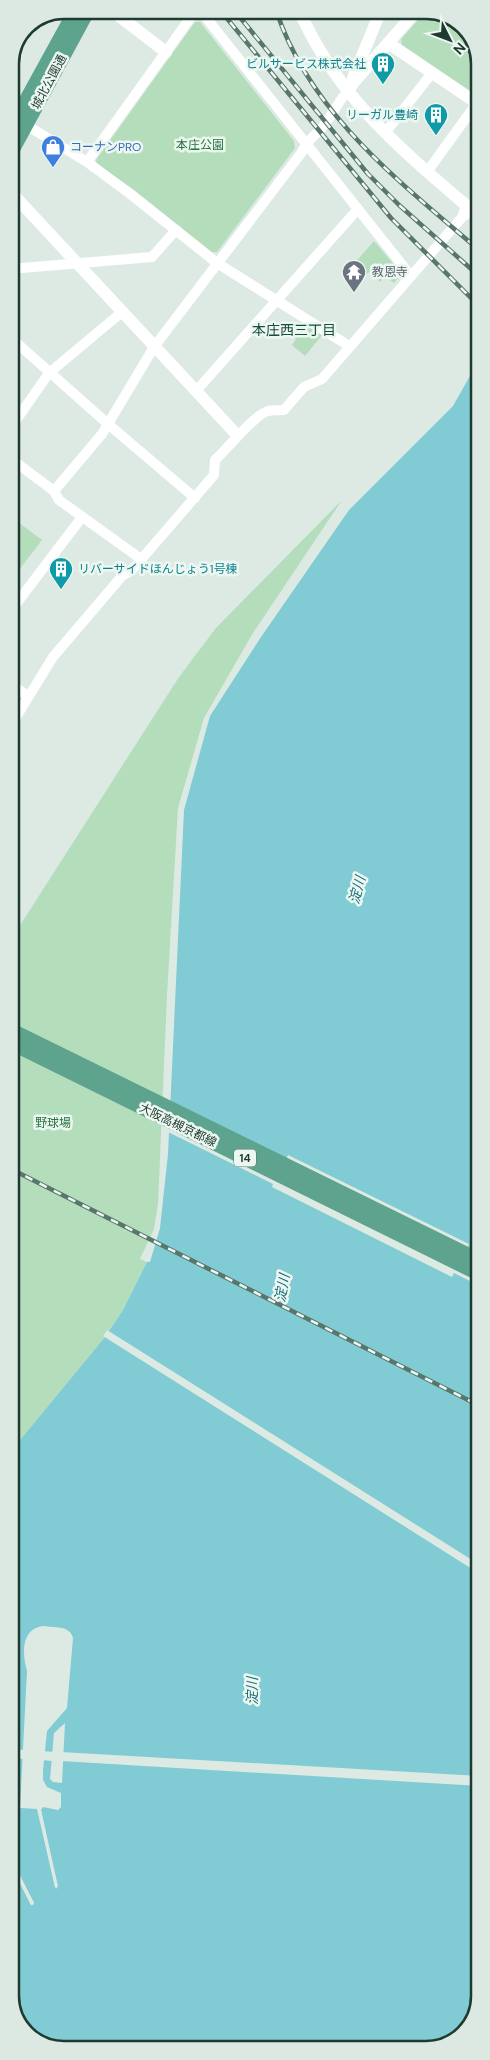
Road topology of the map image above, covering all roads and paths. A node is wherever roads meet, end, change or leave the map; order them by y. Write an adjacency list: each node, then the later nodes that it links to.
1 (71, 19): 15 (main road, 城北公園通)
2 (82, 19): 16 (main road, 城北公園通)
3 (123, 19): 10 (street)
4 (190, 19): 10 (street)
5 (207, 19): 19 (street)
6 (304, 19): 12 (street)
7 (378, 19): 12 (street)
8 (409, 19): 9 (street)
9 (388, 43): 11 (street); 12 (street)
10 (166, 52): 20 (street)
11 (432, 73): 13 (street); 18 (street)
12 (347, 92): 18 (street); 19 (street)
13 (471, 98)
14 (471, 112): 21 (street)
15 (19, 117)
16 (19, 119)
17 (19, 127): 20 (street)
18 (385, 133): 21 (street)
19 (304, 144): 23 (street); 27 (street)
20 (86, 162): 25 (street)
21 (428, 172): 24 (street)
22 (19, 201): 26 (street)
23 (358, 209): 29 (street); 30 (street)
24 (465, 210): 29 (street)
25 (176, 230): 26 (street); 27 (street)
26 (78, 263): 28 (street); 31 (street)
27 (217, 263): 30 (street); 34 (street)
28 (19, 268)
29 (411, 276): 33 (street)
30 (278, 302): 33 (street); 36 (street)
31 (122, 312): 34 (street); 35 (street)
32 (19, 346): 35 (street)
33 (349, 346): 39 (street)
34 (154, 347): 36 (street); 38 (street)
35 (49, 374): 37 (street); 38 (street)
36 (196, 391): 39 (street)
37 (19, 416)
38 (108, 424): 41 (street); 42 (street)
39 (237, 436): 42 (street)
40 (19, 465): 41 (street)
41 (56, 495): 43 (street)
42 (195, 498): 44 (street)
43 (82, 517): 44 (street); 45 (street)
44 (141, 559): 47 (street)
45 (19, 600)
46 (19, 690): 47 (street)
47 (28, 696): 48 (street)
48 (19, 712)
49 (19, 1034): 51 (main road, 大阪高槻京都線 / 14)
50 (19, 1046): 52 (main road, 大阪高槻京都線 / 14)
51 (471, 1257)
52 (471, 1270)

